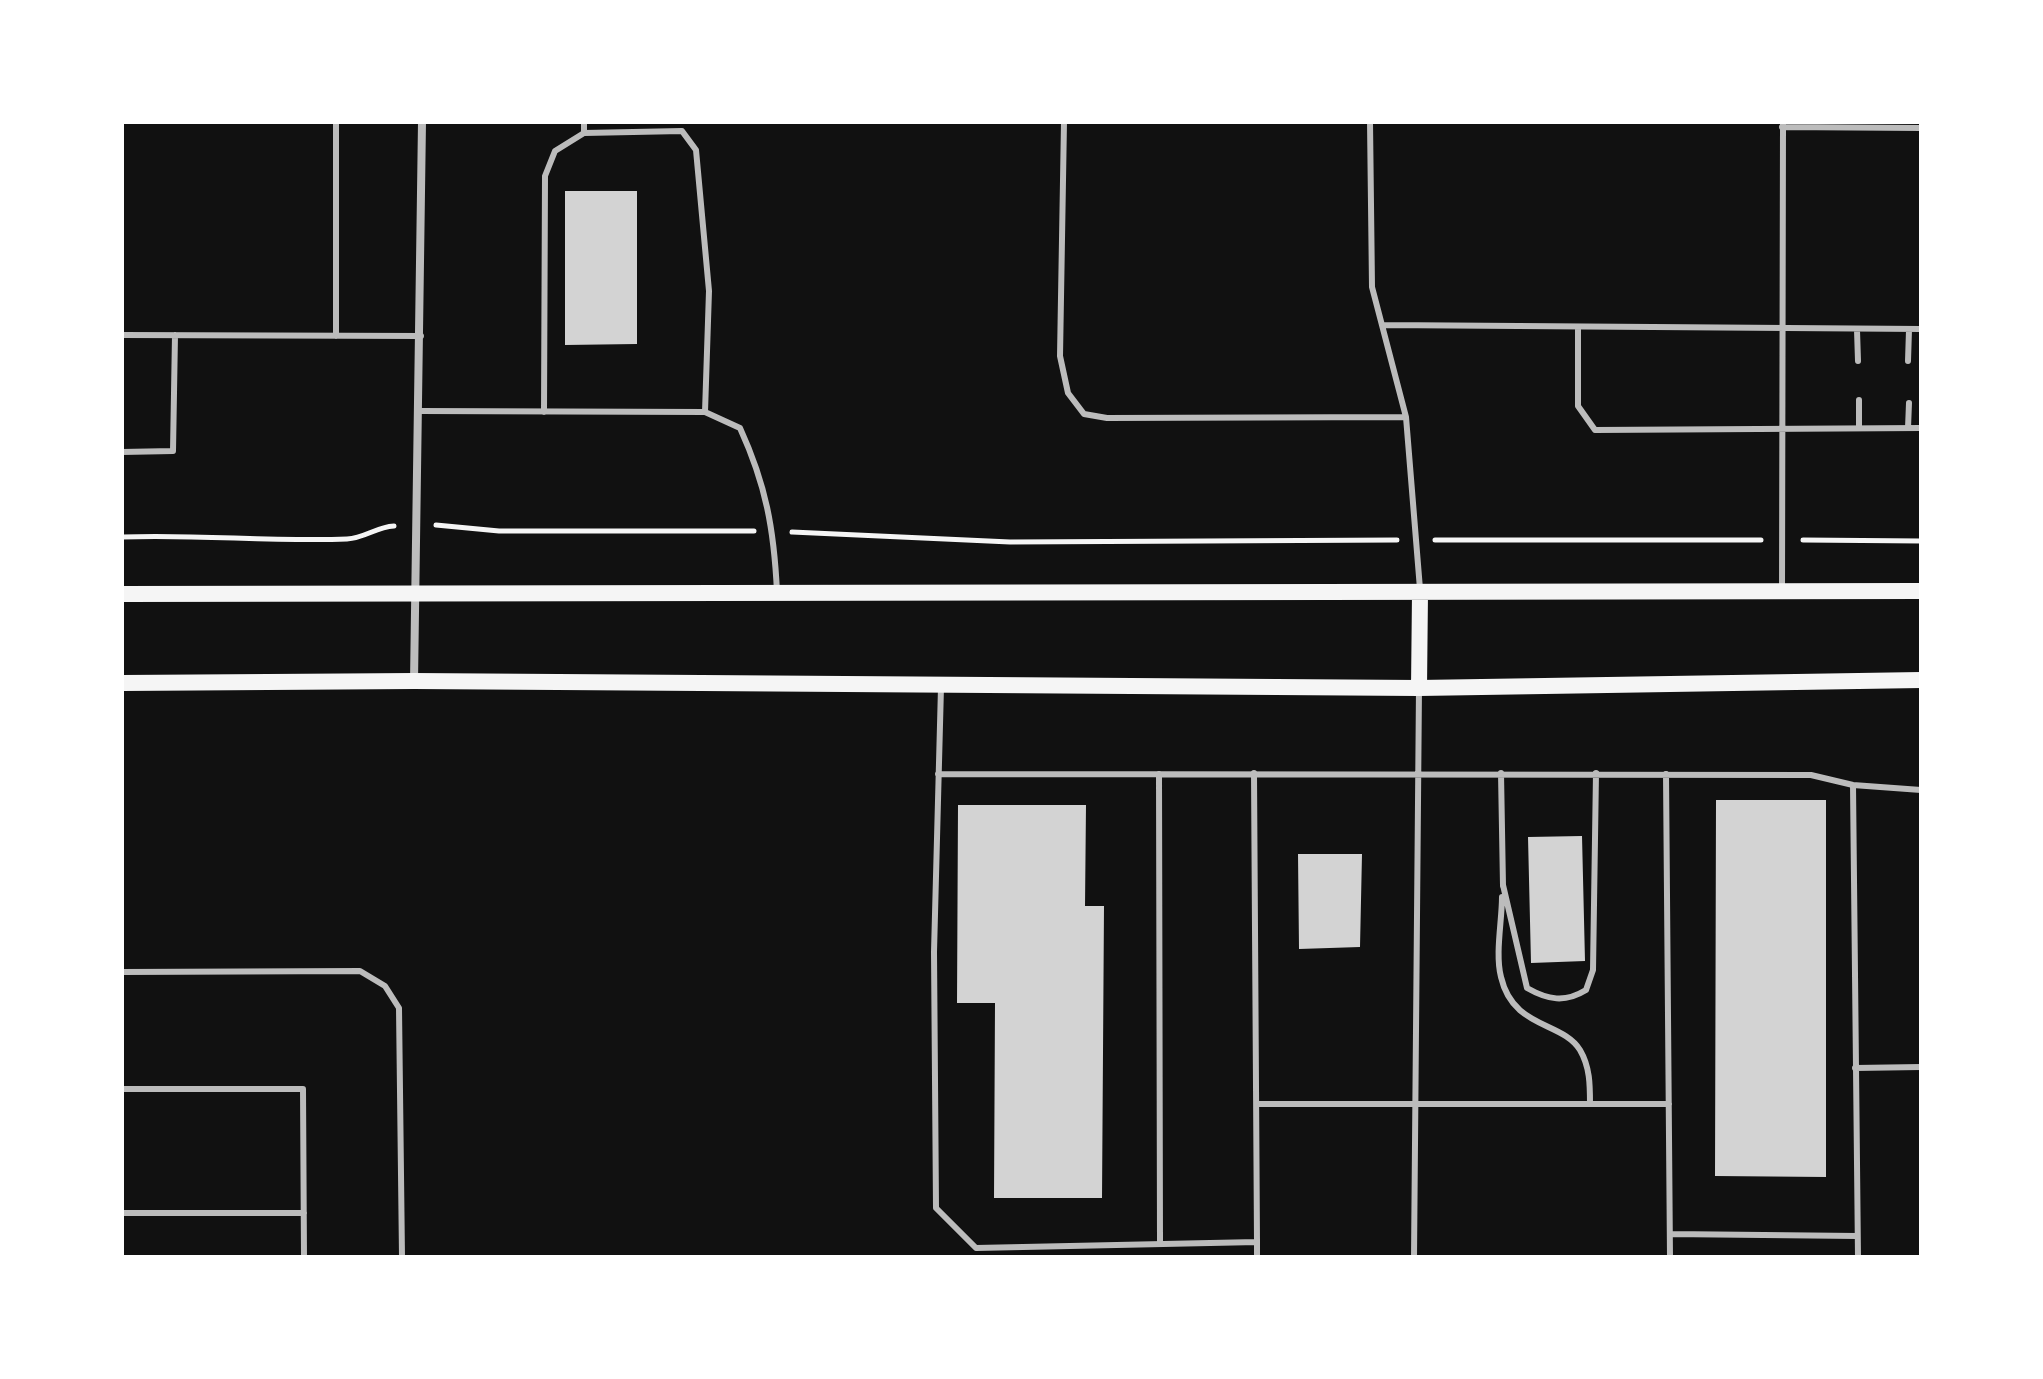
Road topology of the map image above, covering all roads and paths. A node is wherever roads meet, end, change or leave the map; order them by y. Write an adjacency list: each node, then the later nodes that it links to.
1 (336, 122): 17 (lane)
2 (422, 122): 18 (street)
3 (584, 122): 8 (lane)
4 (1064, 122): 26 (lane)
5 (1370, 122): 9 (lane)
6 (1782, 125): 7 (lane); 12 (lane)
7 (1921, 128)
8 (584, 133): 24 (lane); 25 (lane)
9 (1384, 325): 10 (lane); 26 (lane)
10 (1578, 328): 12 (lane); 30 (lane)
11 (1921, 329): 14 (lane)
12 (1782, 330): 13 (lane); 30 (lane)
13 (1857, 330): 14 (lane); 19 (lane)
14 (1909, 330): 20 (lane)
15 (122, 335): 16 (lane)
16 (175, 335): 17 (lane); 31 (lane)
17 (336, 336): 18 (lane)
18 (421, 336): 23 (street)
19 (1858, 361)
20 (1908, 361)
21 (1859, 400): 27 (lane)
22 (1909, 403): 28 (lane)
23 (420, 411): 24 (lane); 44 (street)
24 (544, 412): 25 (lane)
25 (705, 412): 34 (lane)
26 (1406, 417): 36 (lane)
27 (1859, 428): 28 (lane); 30 (lane)
28 (1908, 428): 29 (lane)
29 (1921, 428)
30 (1781, 430): 37 (lane)
31 (122, 452)
32 (455, 525): 34 (path)
33 (390, 527): 35 (path)
34 (774, 531): 36 (path); 40 (lane)
35 (122, 537)
36 (1415, 540): 37 (path); 42 (lane)
37 (1781, 540): 38 (path); 41 (lane)
38 (1921, 541)
39 (1921, 591): 41 (main road)
40 (777, 592): 42 (main road); 44 (main road)
41 (1782, 592): 42 (main road)
42 (1420, 593): 49 (main road)
43 (122, 594): 44 (main road)
44 (418, 595): 46 (street)
45 (1921, 680): 49 (main road)
46 (414, 681): 47 (main road); 48 (main road)
47 (122, 683)
48 (941, 687): 49 (main road); 54 (lane)
49 (1419, 688): 51 (lane)
50 (1254, 773): 51 (lane); 55 (lane); 64 (lane)
51 (1418, 773): 52 (lane); 65 (lane)
52 (1501, 773): 53 (lane); 59 (lane)
53 (1596, 773): 56 (lane); 59 (lane)
54 (938, 774): 55 (lane); 73 (lane)
55 (1159, 774): 73 (lane)
56 (1666, 774): 57 (lane); 67 (lane)
57 (1853, 785): 58 (lane); 62 (lane)
58 (1921, 790)
59 (1503, 885): 66 (lane)
60 (122, 972): 75 (lane)
61 (1921, 1067): 62 (lane)
62 (1855, 1068): 71 (lane)
63 (122, 1089): 69 (lane)
64 (1257, 1104): 65 (lane); 72 (lane)
65 (1415, 1104): 66 (lane); 77 (lane)
66 (1590, 1104): 67 (lane)
67 (1669, 1104): 70 (lane)
68 (122, 1213): 69 (lane)
69 (304, 1213): 74 (lane)
70 (1670, 1234): 71 (lane); 78 (lane)
71 (1857, 1236): 79 (lane)
72 (1257, 1242): 73 (lane); 76 (lane)
73 (1160, 1243)
74 (304, 1257)
75 (402, 1257)
76 (1257, 1257)
77 (1414, 1257)
78 (1670, 1257)
79 (1858, 1257)

